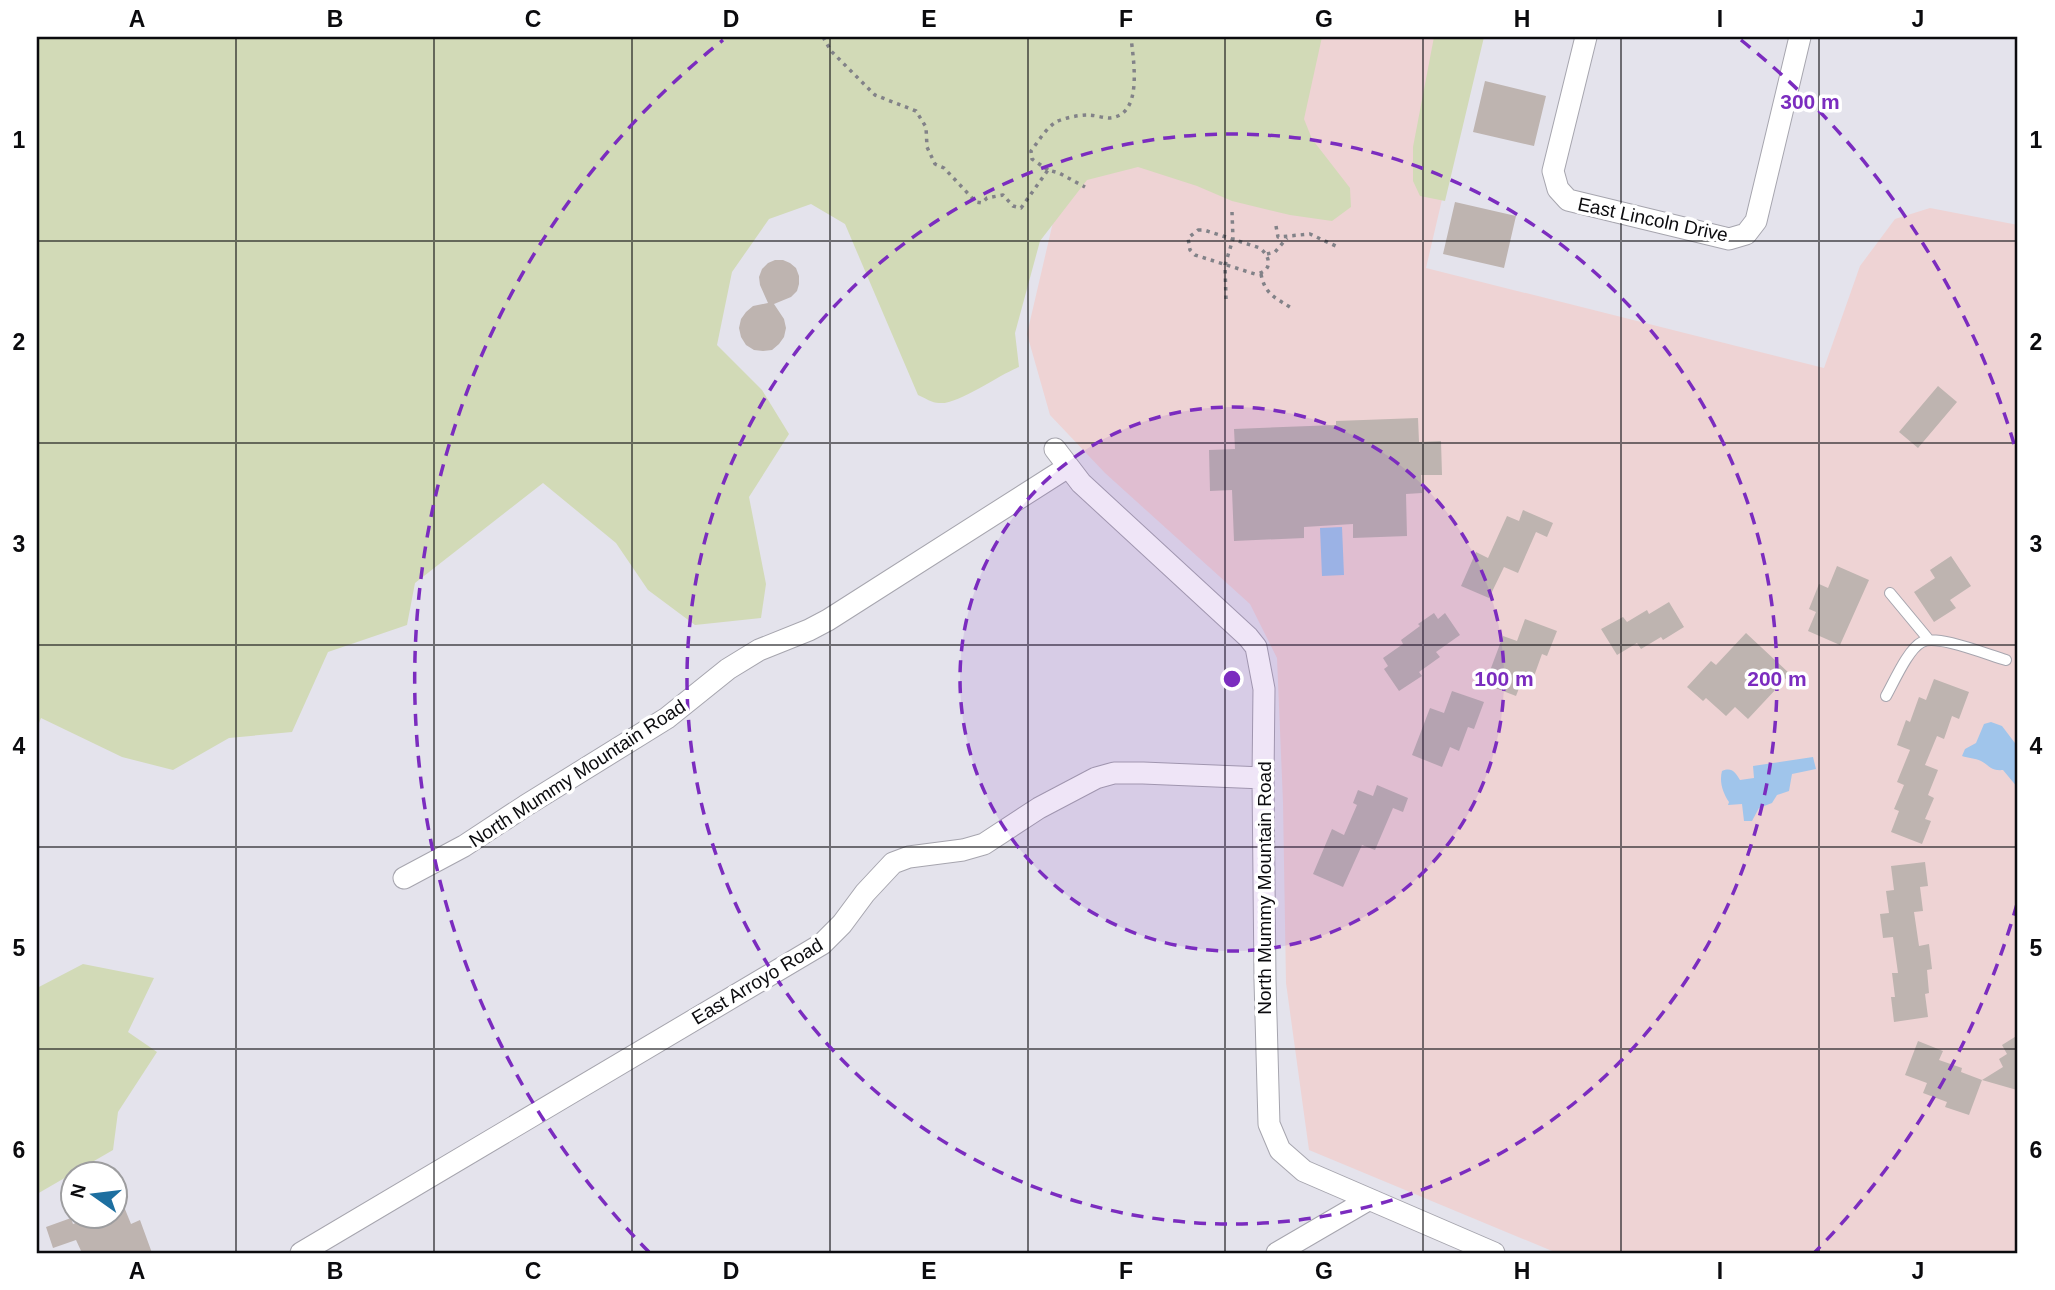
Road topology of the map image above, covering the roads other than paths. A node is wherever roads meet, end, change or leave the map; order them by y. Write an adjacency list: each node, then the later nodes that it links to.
1 (1586, 37): 2 (street, East Lincoln Drive)
2 (1800, 37)
3 (1055, 449): 4 (street, North Mummy Mountain Road)
4 (1068, 467): 9 (street, North Mummy Mountain Road); 10 (street, North Mummy Mountain Road)
5 (1890, 593): 6 (lane)
6 (1929, 640): 7 (lane); 8 (lane)
7 (2006, 660)
8 (1886, 696)
9 (1263, 778): 11 (street, North Mummy Mountain Road); 12 (street, East Arroyo Road)
10 (404, 878)
11 (1368, 1200): 13 (street); 14 (street, North Mummy Mountain Road)
12 (300, 1253)
13 (1277, 1253)
14 (1494, 1253)

